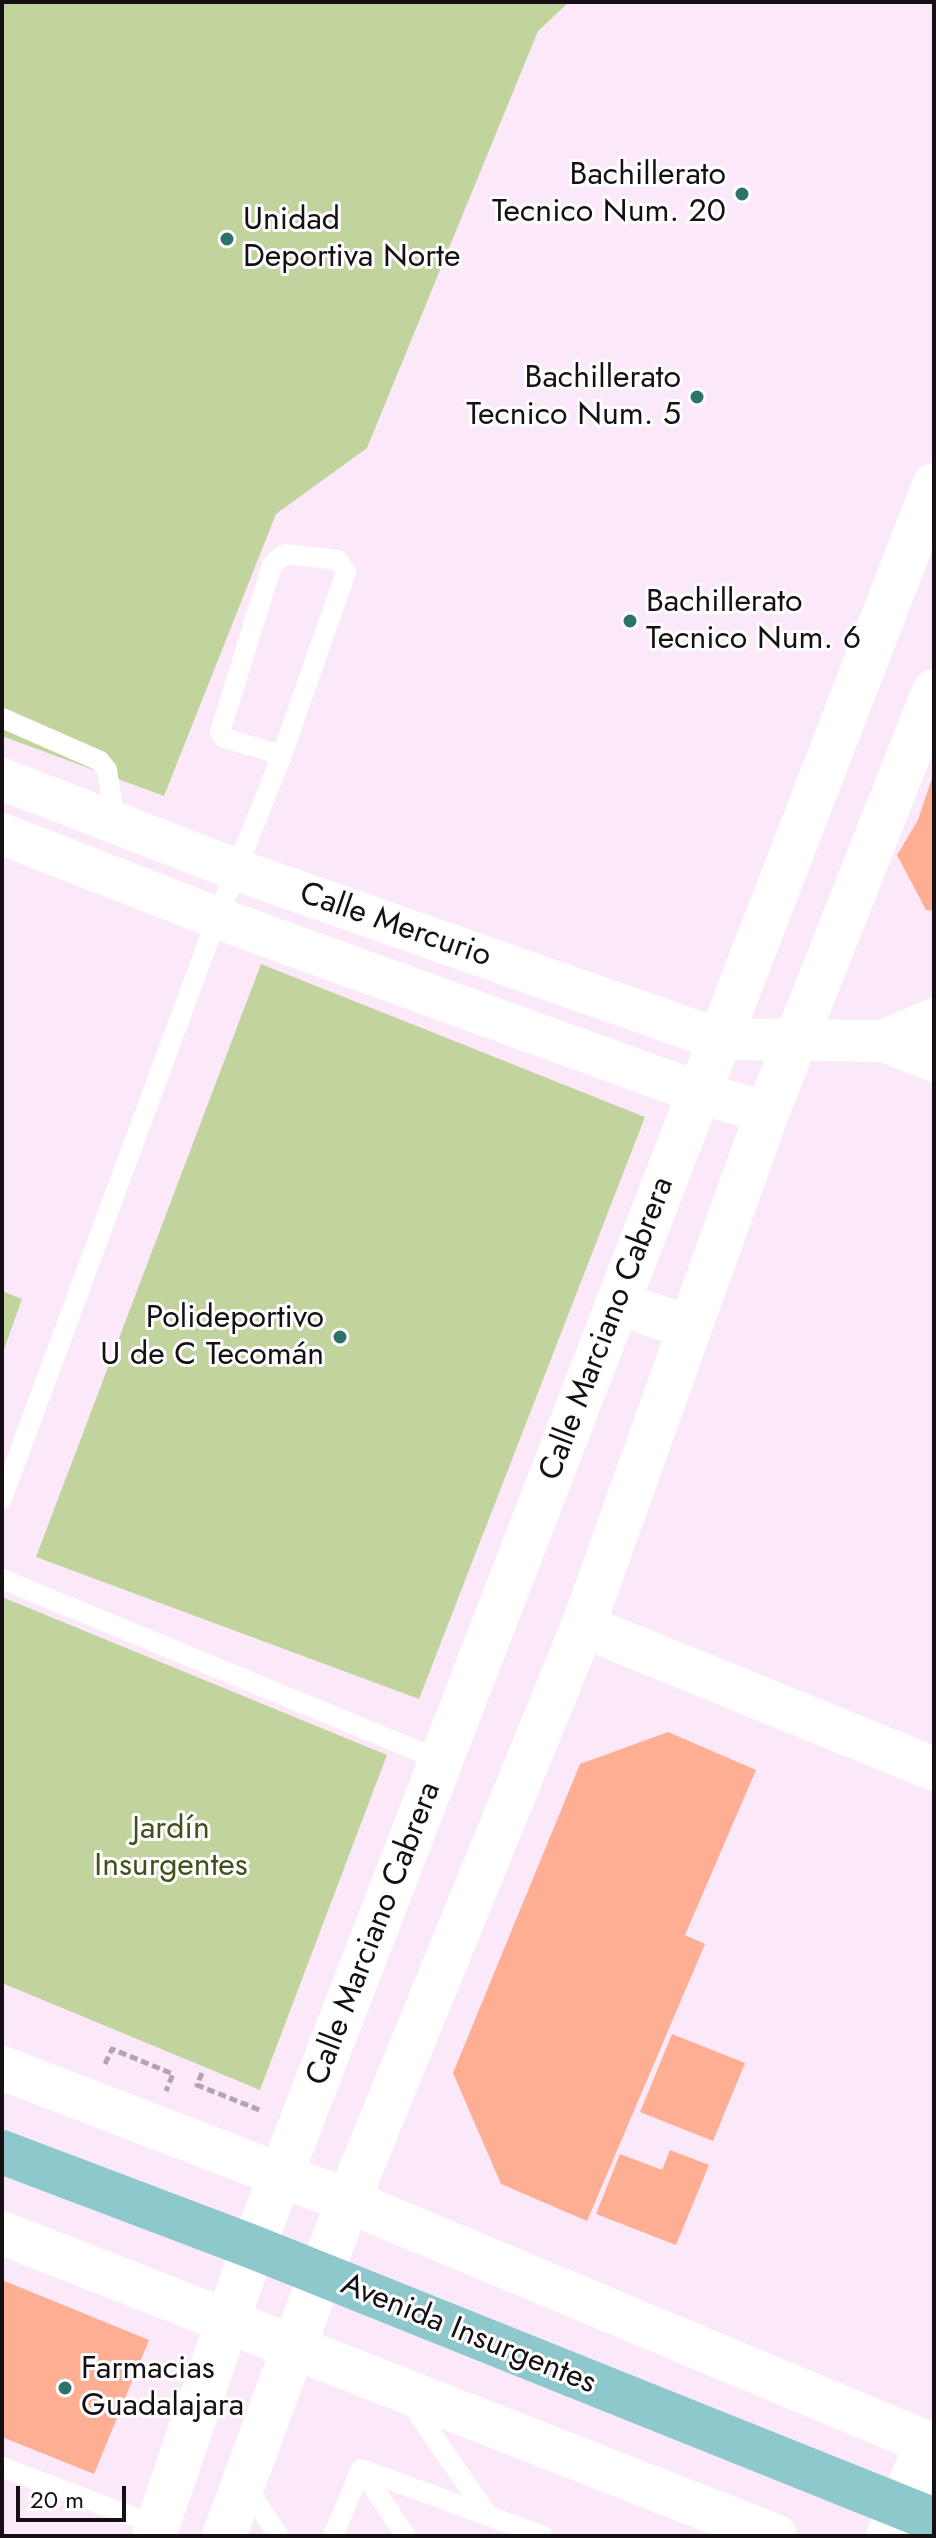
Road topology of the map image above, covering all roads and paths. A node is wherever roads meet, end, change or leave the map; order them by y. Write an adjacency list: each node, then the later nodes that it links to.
1 (934, 485): 11 (street, Calle Marciano Cabrera)
2 (934, 691): 12 (street)
3 (2, 718): 6 (lane)
4 (282, 755): 4 (lane); 8 (lane)
5 (2, 779): 6 (street, Calle Mercurio)
6 (115, 822): 8 (street, Calle Mercurio)
7 (2, 834): 9 (street, Calle Mercurio)
8 (237, 870): 9 (lane); 11 (street, Calle Mercurio)
9 (217, 918): 15 (street, Calle Mercurio); 19 (lane)
10 (934, 1019): 13 (street)
11 (718, 1039): 12 (street, Calle Mercurio); 15 (street, Calle Marciano Cabrera)
12 (795, 1039): 13 (street, Calle Mercurio); 16 (street)
13 (883, 1041): 14 (street)
14 (934, 1061)
15 (697, 1092): 16 (street, Calle Mercurio); 17 (street, Calle Marciano Cabrera)
16 (767, 1113): 18 (street)
17 (620, 1304): 18 (street); 22 (street, Calle Marciano Cabrera)
18 (688, 1327): 21 (street)
19 (2, 1499)
20 (2, 1579): 22 (lane)
21 (583, 1626): 23 (street); 33 (street)
22 (442, 1761): 32 (street, Calle Marciano Cabrera)
23 (934, 1769)
24 (2, 2068): 32 (street)
25 (119, 2070): 27 (path)
26 (202, 2073): 30 (path)
27 (173, 2074)
28 (161, 2087): 29 (path)
29 (175, 2093)
30 (262, 2120)
31 (2, 2152): 35 (main road, Avenida Insurgentes)
32 (283, 2174): 33 (street); 35 (street, Calle Marciano Cabrera)
33 (348, 2201): 36 (street); 40 (street)
34 (2, 2233): 37 (street)
35 (253, 2247): 36 (main road, Avenida Insurgentes); 37 (street, Calle Marciano Cabrera)
36 (319, 2276): 38 (street); 45 (main road, Avenida Insurgentes)
37 (225, 2321): 38 (street); 46 (street, Calle Marciano Cabrera)
38 (294, 2348): 39 (street); 43 (street)
39 (401, 2389): 44 (lane); 52 (street)
40 (932, 2438): 45 (street)
41 (2, 2467): 46 (lane)
42 (361, 2469): 44 (lane); 49 (lane); 50 (lane)
43 (245, 2485): 47 (street); 48 (lane)
44 (486, 2513): 51 (lane)
45 (907, 2521)
46 (156, 2531)
47 (224, 2536)
48 (279, 2536)
49 (333, 2536)
50 (406, 2536)
51 (543, 2536)
52 (775, 2536)

